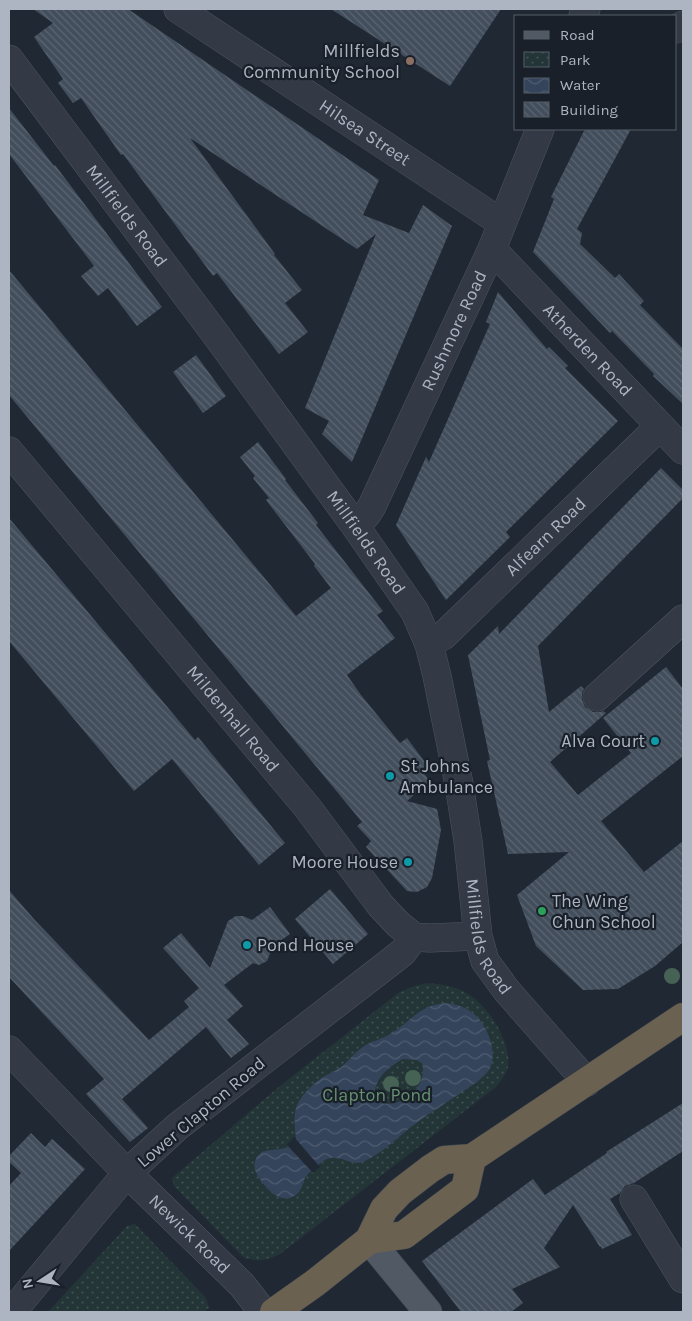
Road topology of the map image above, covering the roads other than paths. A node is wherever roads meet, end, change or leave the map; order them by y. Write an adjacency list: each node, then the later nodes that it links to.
1 (178, 9): 4 (street, Hilsea Street)
2 (9, 60): 9 (street, Millfields Road)
3 (540, 130): 4 (street, Rushmore Road)
4 (502, 223): 5 (street, Rushmore Road)
5 (492, 249): 6 (street, Atherden Road); 9 (street, Rushmore Road)
6 (660, 426): 7 (street, Atherden Road); 11 (street, Alfearn Road)
7 (683, 450)
8 (9, 451): 14 (street, Mildenhall Road)
9 (356, 527): 11 (street, Millfields Road)
10 (683, 619): 12 (street)
11 (429, 644): 13 (street, Millfields Road)
12 (598, 697)
13 (478, 936): 14 (street); 17 (street, Millfields Road)
14 (414, 937): 19 (street, Lower Clapton Road)
15 (683, 1017): 17 (highway)
16 (9, 1050): 19 (street, Newick Road)
17 (587, 1082): 18 (highway)
18 (472, 1158): 21 (highway); 21 (highway)
19 (127, 1174): 23 (street, Lower Clapton Road); 24 (street, Newick Road)
20 (634, 1199): 22 (street)
21 (369, 1240): 25 (highway); 26 (main road)
22 (683, 1279)
23 (12, 1312)
24 (263, 1312)
25 (274, 1312)
26 (428, 1312)

